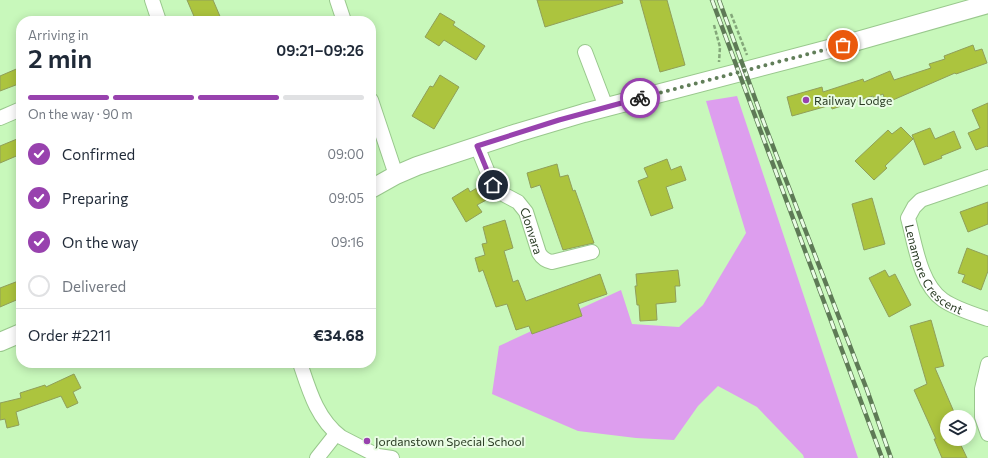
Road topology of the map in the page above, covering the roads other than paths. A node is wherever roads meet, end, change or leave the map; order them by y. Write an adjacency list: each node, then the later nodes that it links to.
1 (152, 0): 4 (street)
2 (337, 0): 5 (street)
3 (988, 4): 7 (street)
4 (157, 16)
5 (342, 16)
6 (585, 52): 7 (street)
7 (606, 107): 11 (street)
8 (16, 111): 10 (street)
9 (376, 115): 12 (street)
10 (0, 118)
11 (477, 146): 12 (street); 15 (street, Clonvara)
12 (396, 175): 14 (street)
13 (988, 177): 16 (street, Lenamore Crescent)
14 (376, 186)
15 (592, 252)
16 (988, 319)
17 (16, 335): 18 (street)
18 (0, 342)
19 (988, 364): 22 (street)
20 (302, 368): 21 (street)
21 (336, 434): 23 (street); 24 (street)
22 (988, 434)
23 (317, 458)
24 (392, 458)

